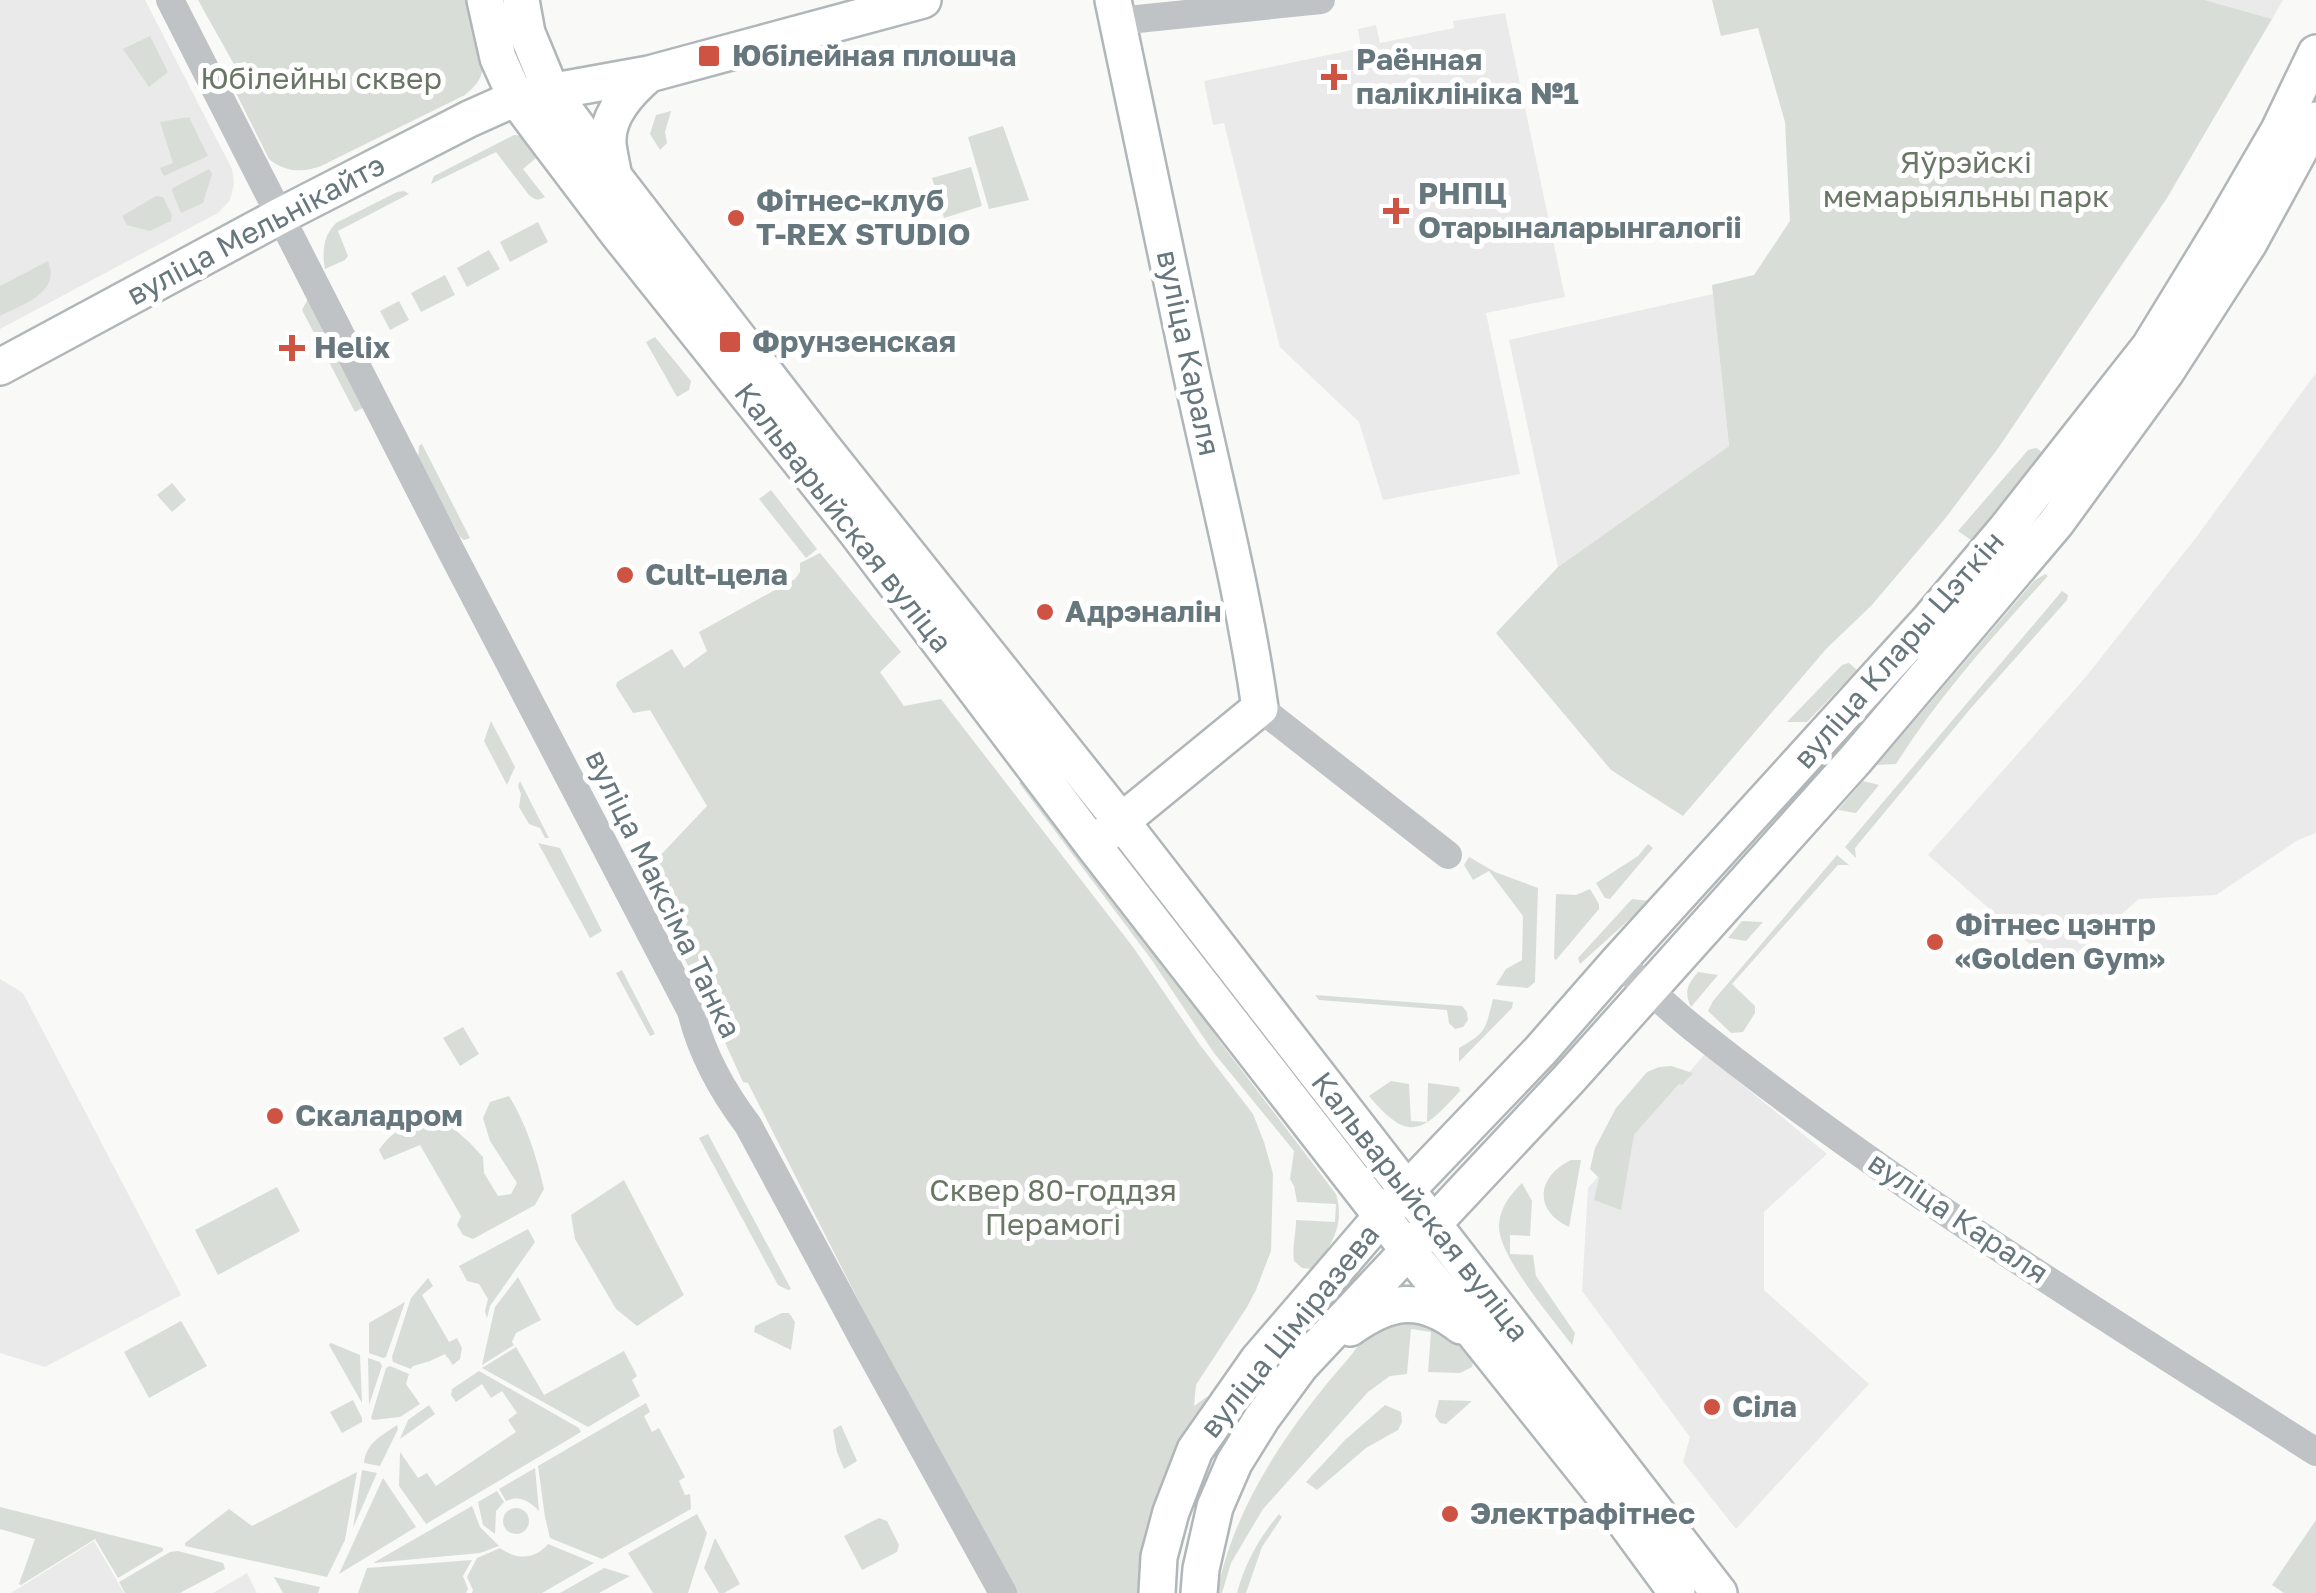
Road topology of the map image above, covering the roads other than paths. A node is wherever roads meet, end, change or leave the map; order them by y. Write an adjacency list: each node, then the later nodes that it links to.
1 (170, 0): 15 (street, вуліца Максіма Танка)
2 (485, 0): 8 (main road, Кальварыйская вуліца)
3 (521, 0): 10 (main road, Кальварыйская вуліца)
4 (923, 0): 9 (main road, вуліца Мельнікайтэ)
5 (1320, 0): 6 (street)
6 (1115, 11): 17 (main road, вуліца Караля)
7 (2316, 53): 21 (main road, вуліца Клары Цэткін)
8 (498, 58): 11 (main road, Кальварыйская вуліца); 12 (main road)
9 (649, 74): 10 (main road, вуліца Мельнікайтэ); 14 (main road)
10 (552, 91): 11 (main road, вуліца Мельнікайтэ); 14 (main road, Кальварыйская вуліца)
11 (516, 98): 12 (main road, вуліца Мельнікайтэ); 19 (main road, Кальварыйская вуліца)
12 (469, 119): 15 (main road, вуліца Мельнікайтэ)
13 (2316, 120): 22 (main road, вуліца Клары Цэткін)
14 (614, 178): 18 (main road, Кальварыйская вуліца)
15 (280, 216): 16 (main road, вуліца Мельнікайтэ); 33 (street, вуліца Максіма Танка)
16 (0, 367)
17 (1260, 708): 18 (main road); 20 (street)
18 (1121, 821): 19 (main road); 24 (main road, Кальварыйская вуліца)
19 (1094, 845): 23 (main road, Кальварыйская вуліца)
20 (1448, 856)
21 (1618, 962): 22 (street, вуліца Караля); 25 (main road, вуліца Клары Цэткін)
22 (1649, 988): 27 (main road, вуліца Клары Цэткін); 32 (street, вуліца Караля)
23 (1315, 1130): 26 (main road, Кальварыйская вуліца); 29 (main road)
24 (1364, 1133): 25 (main road); 26 (main road, Кальварыйская вуліца)
25 (1458, 1136): 26 (main road, вуліца Клары Цэткін)
26 (1394, 1204): 27 (main road, Кальварыйская вуліца); 28 (main road, Кальварыйская вуліца); 29 (main road, вуліца Ціміразева)
27 (1434, 1224): 28 (main road, вуліца Ціміразева); 37 (main road, Кальварыйская вуліца)
28 (1408, 1250): 30 (main road, Кальварыйская вуліца); 31 (main road, вуліца Ціміразева)
29 (1280, 1334): 34 (main road, вуліца Ціміразева)
30 (1485, 1346): 31 (main road); 36 (main road, Кальварыйская вуліца)
31 (1302, 1365): 35 (main road, вуліца Ціміразева)
32 (2316, 1452)
33 (1003, 1593)
34 (1157, 1593)
35 (1199, 1593)
36 (1677, 1593)
37 (1719, 1593)

